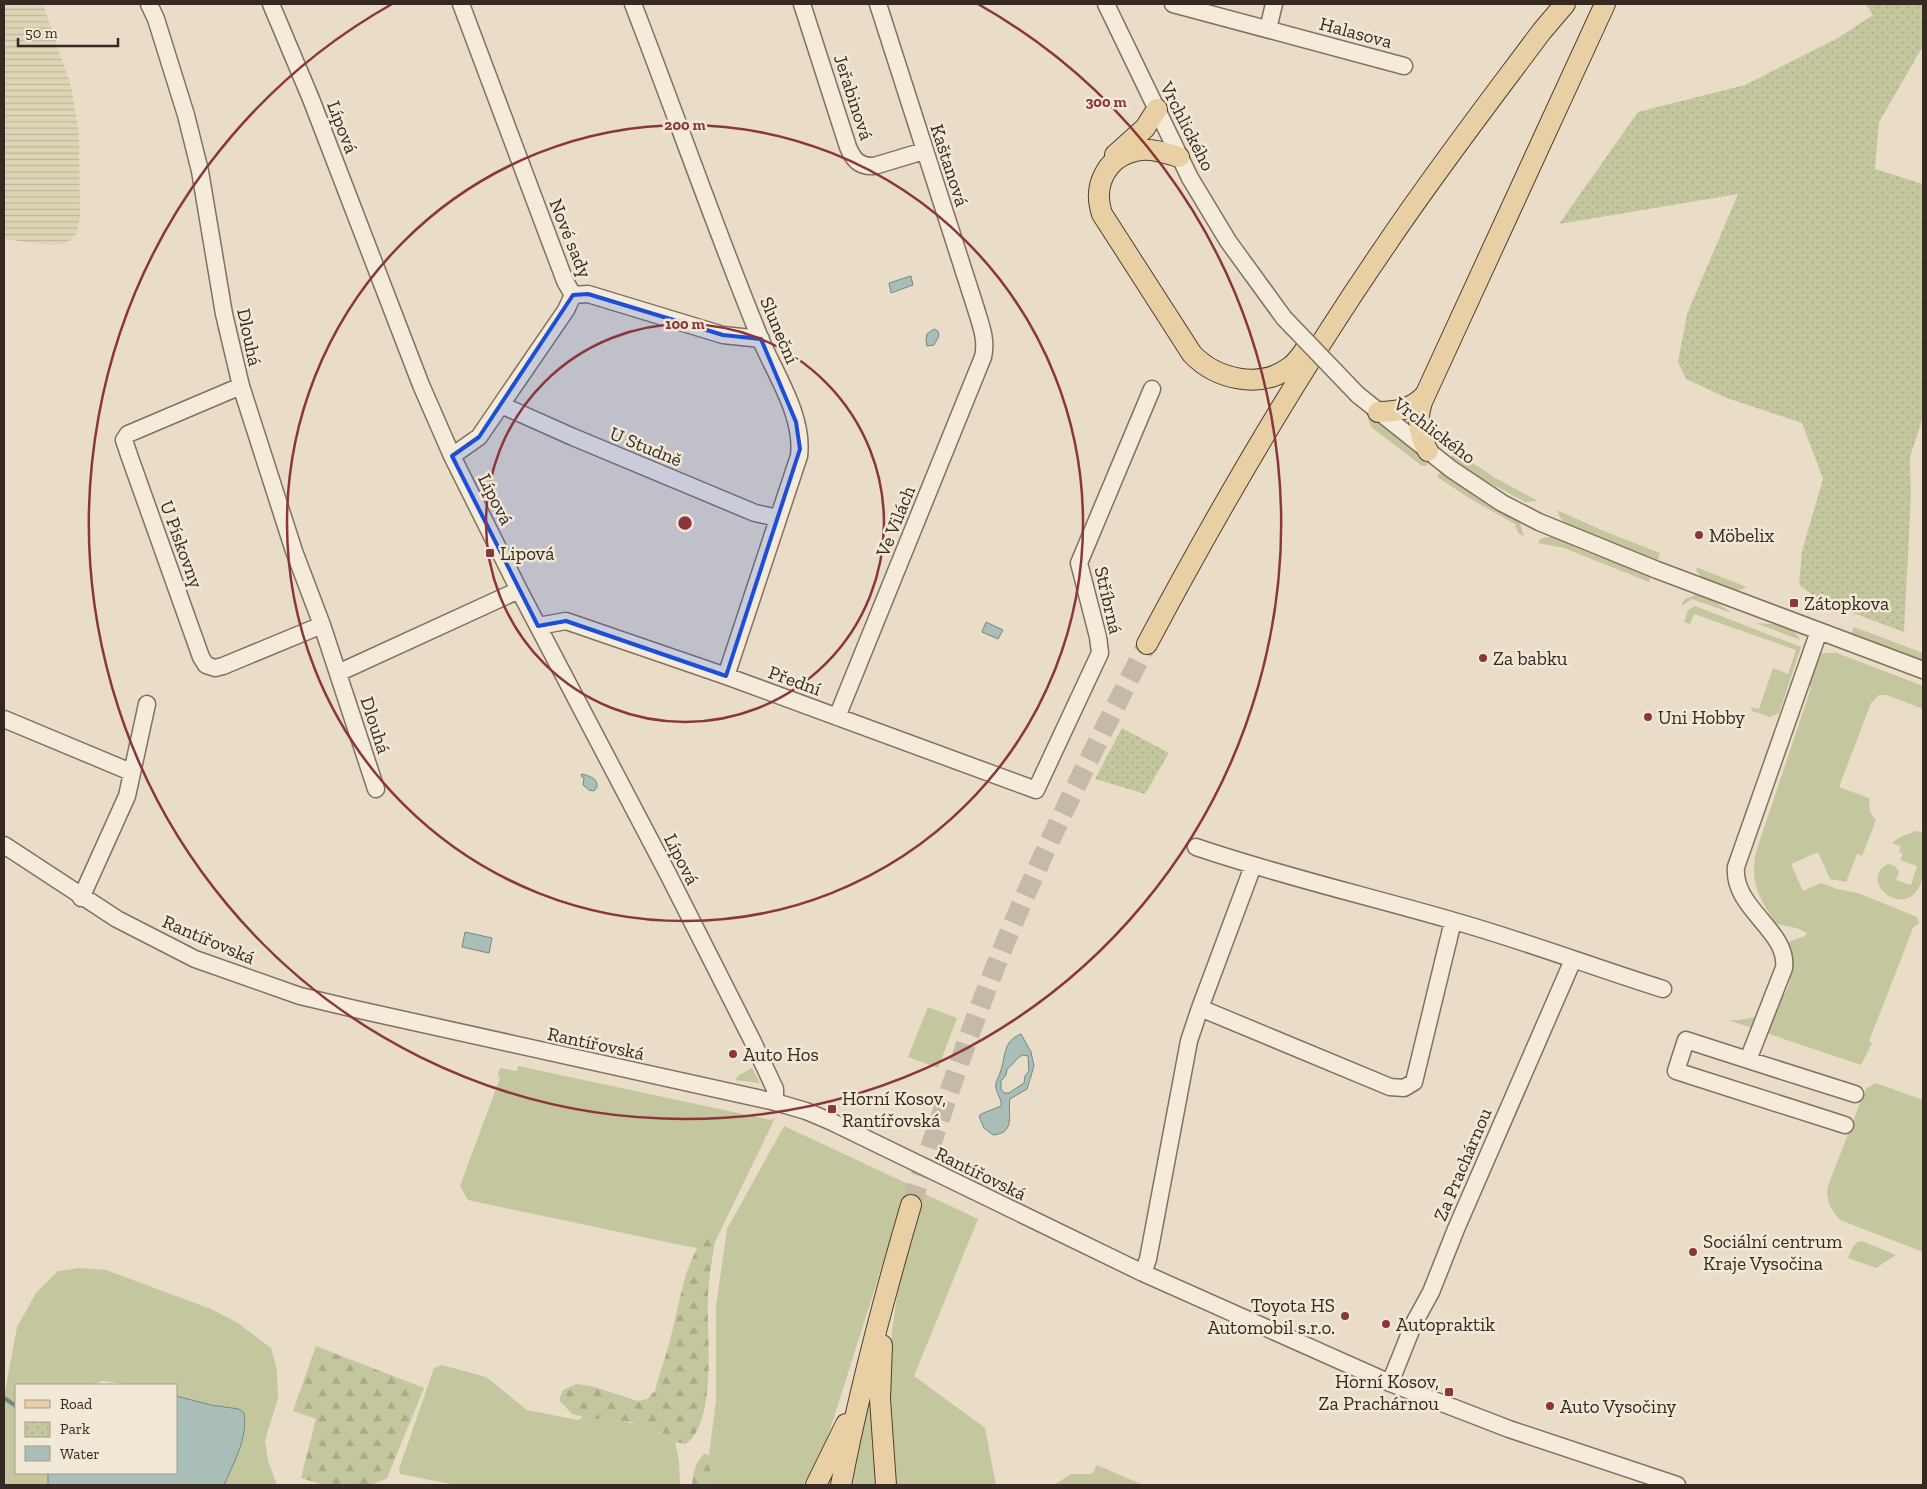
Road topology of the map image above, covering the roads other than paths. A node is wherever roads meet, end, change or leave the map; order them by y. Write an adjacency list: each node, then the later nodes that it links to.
1 (149, 4): 22 (street, Dlouhá)
2 (271, 4): 28 (street, Lípová)
3 (461, 4): 19 (street, Nové sady)
4 (633, 4): 20 (street, Sluneční)
5 (802, 4): 15 (street, Jeřabinová)
6 (878, 4): 15 (street, Kaštanová)
7 (1106, 4): 14 (street, Vrchlického)
8 (1173, 4): 12 (street, Halasova)
9 (1274, 4): 12 (street)
10 (1565, 4): 18 (main road)
11 (1605, 4): 24 (main road)
12 (1268, 29): 13 (street, Halasova)
13 (1404, 66)
14 (1156, 109): 16 (street, Vrchlického); 17 (main road)
15 (924, 151): 21 (street, Kaštanová)
16 (1179, 156): 17 (main road); 26 (street, Vrchlického, bridge)
17 (1108, 167): 18 (main road)
18 (1386, 244): 34 (main road)
19 (573, 295): 20 (street); 25 (street, Nové sady)
20 (760, 339): 29 (street, Sluneční)
21 (985, 339): 39 (street, Ve Vilách)
22 (240, 386): 31 (street, Dlouhá); 31 (street, U Pískovny)
23 (1152, 389): 43 (street, Stříbrná)
24 (1425, 395): 26 (main road); 27 (main road)
25 (501, 405): 28 (street, Nové sady); 29 (street, U Studně)
26 (1378, 412): 27 (street, Vrchlického)
27 (1428, 451): 33 (street, Vrchlického)
28 (452, 456): 30 (street, Lípová)
29 (778, 518): 37 (street, Sluneční)
30 (519, 590): 32 (street, Lípová); 36 (street)
31 (322, 625): 36 (street, Dlouhá)
32 (538, 626): 37 (street, Přední); 54 (street, Lípová)
33 (1819, 631): 35 (street, Vrchlického); 52 (street)
34 (1147, 644)
35 (1923, 670)
36 (338, 673): 42 (street, Dlouhá)
37 (726, 676): 39 (street, Přední)
38 (147, 704): 41 (street)
39 (838, 717): 43 (street, Přední)
40 (4, 720): 41 (street)
41 (131, 772): 47 (street)
42 (376, 789)
43 (1036, 790)
44 (4, 845): 47 (street, Rantířovská)
45 (1196, 847): 46 (street)
46 (1253, 866): 48 (street); 51 (street)
47 (82, 898): 54 (street, Rantířovská)
48 (1453, 920): 49 (street); 51 (street)
49 (1573, 960): 50 (street); 59 (street, Za Prachárnou)
50 (1663, 989)
51 (1200, 1008): 58 (street)
52 (1748, 1060): 53 (street); 55 (street)
53 (1855, 1094)
54 (775, 1102): 58 (street, Rantířovská)
55 (1844, 1125)
56 (911, 1205): 57 (main road)
57 (891, 1271): 60 (main road); 63 (main road)
58 (1143, 1273): 59 (street, Rantířovská)
59 (1390, 1383): 64 (street, Rantířovská)
60 (862, 1390): 61 (main road); 62 (main road)
61 (816, 1485)
62 (841, 1485)
63 (886, 1485)
64 (1677, 1485)

